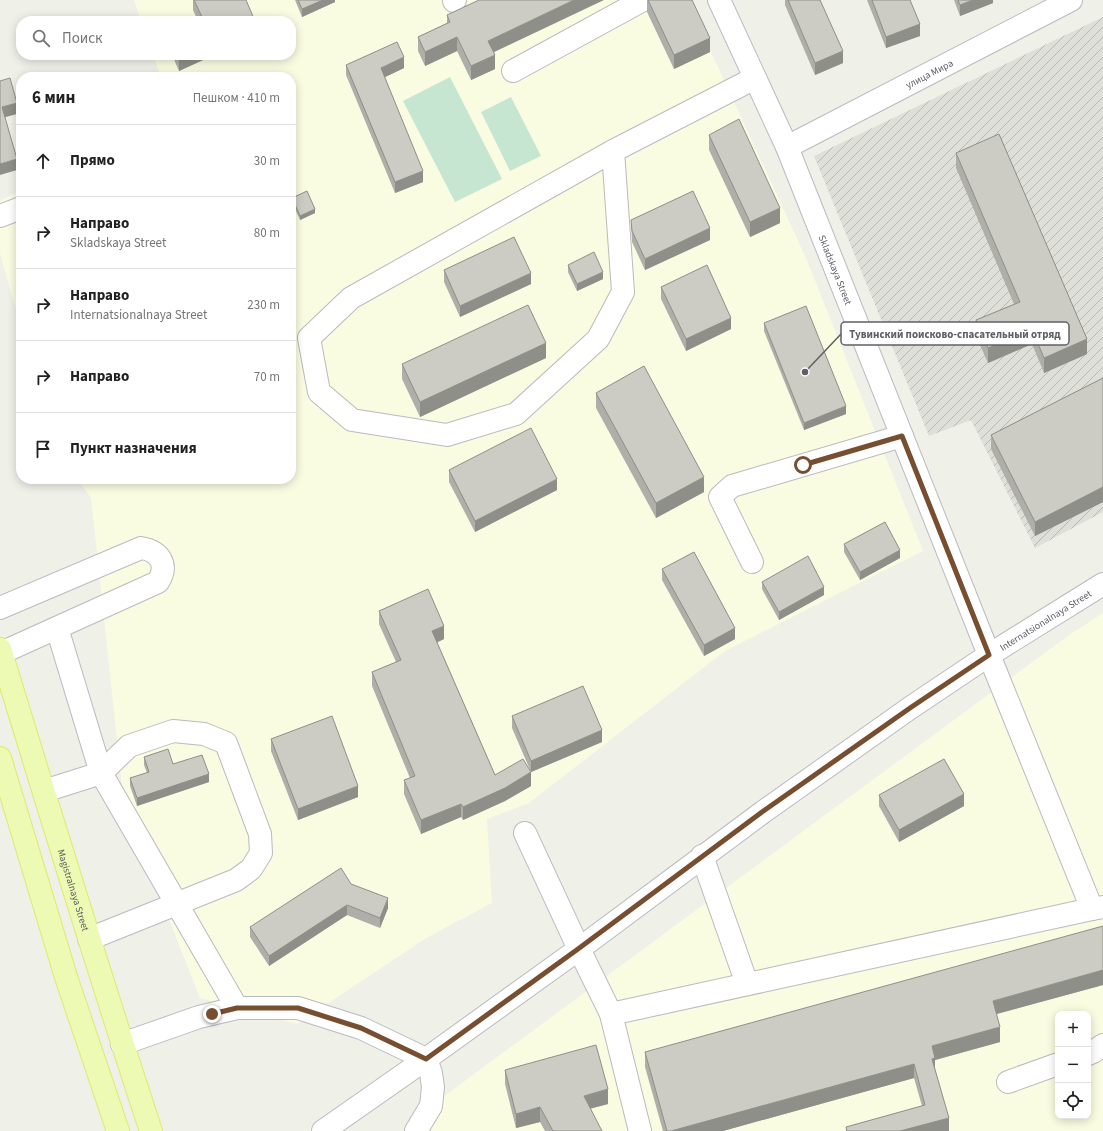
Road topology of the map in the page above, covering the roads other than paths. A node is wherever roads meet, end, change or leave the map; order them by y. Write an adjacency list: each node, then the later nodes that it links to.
1 (643, 0): 4 (street)
2 (719, 0): 5 (street, Skladskaya Street)
3 (1071, 0): 6 (street, улица Мира)
4 (513, 71)
5 (755, 78): 6 (street, Skladskaya Street); 7 (street)
6 (787, 147): 10 (street, Skladskaya Street)
7 (613, 152): 7 (street)
8 (16, 210): 9 (street)
9 (0, 216)
10 (902, 436): 11 (street); 16 (street, Skladskaya Street)
11 (752, 562)
12 (1103, 584): 16 (street, Internatsionalnaya Street)
13 (0, 608): 14 (street)
14 (57, 628): 15 (street); 18 (street)
15 (1, 651): 19 (main road, Magistralnaya Street)
16 (989, 655): 21 (street, Internatsionalnaya Street); 23 (street, Skladskaya Street)
17 (0, 758): 35 (main road)
18 (101, 773): 19 (street); 22 (street); 22 (street)
19 (44, 790): 24 (main road, Magistralnaya Street)
20 (525, 833): 25 (street)
21 (702, 856): 25 (street, Internatsionalnaya Street); 26 (street)
22 (177, 904): 24 (street); 27 (street)
23 (1097, 908): 26 (street)
24 (89, 939): 29 (main road, Magistralnaya Street)
25 (578, 949): 28 (street); 32 (street, Internatsionalnaya Street)
26 (747, 984): 28 (street)
27 (237, 1008): 29 (street); 32 (street)
28 (611, 1014): 39 (street)
29 (122, 1044): 36 (main road, Magistralnaya Street)
30 (1103, 1045): 31 (street)
31 (1091, 1053)
32 (426, 1059): 37 (street, Internatsionalnaya Street); 38 (street)
33 (1055, 1065): 34 (street)
34 (1008, 1082)
35 (118, 1131)
36 (151, 1131)
37 (324, 1131)
38 (416, 1131)
39 (640, 1131)

